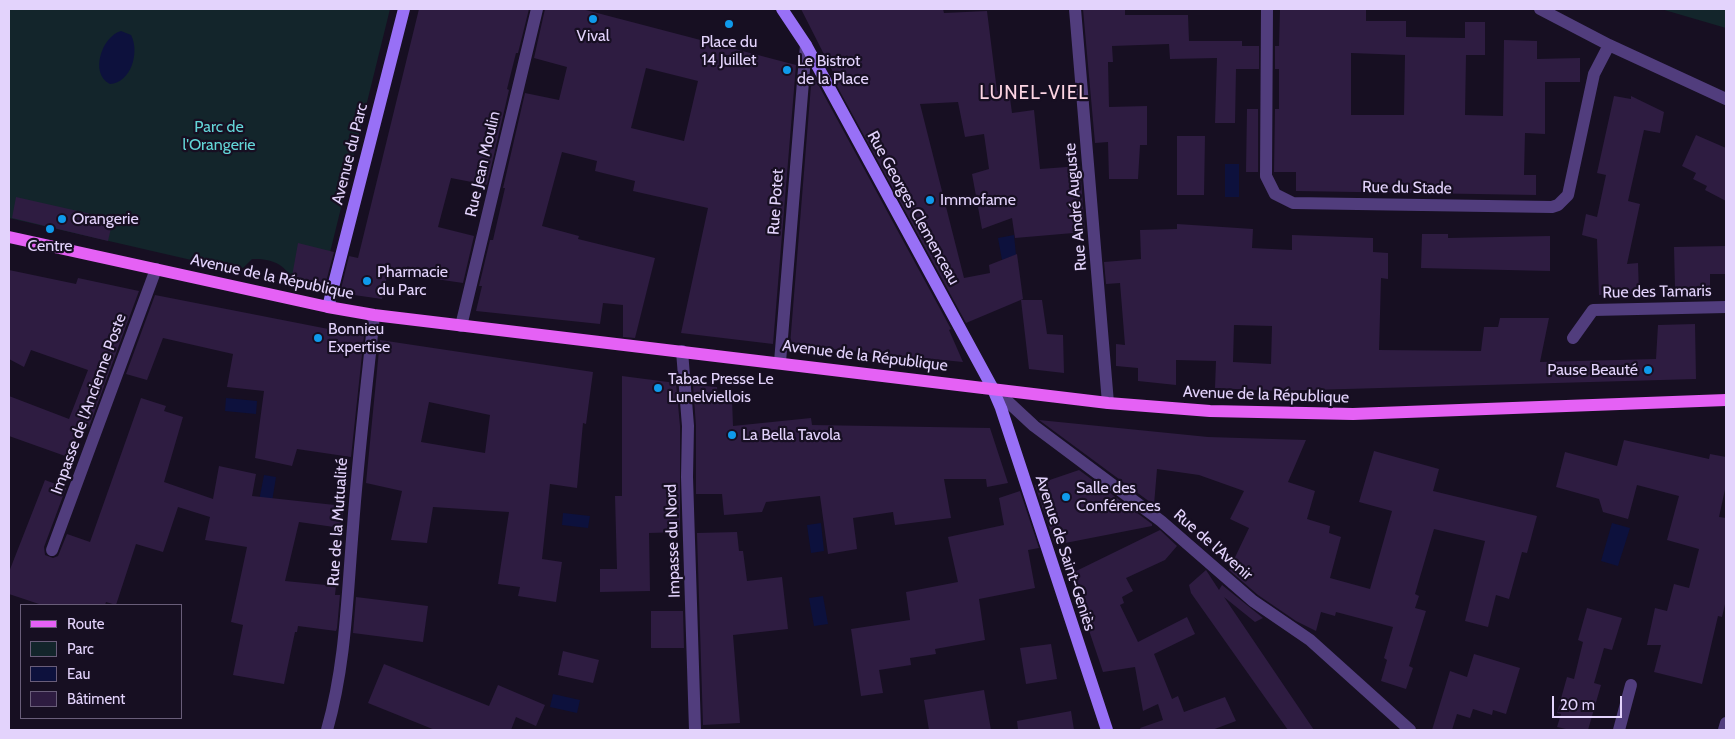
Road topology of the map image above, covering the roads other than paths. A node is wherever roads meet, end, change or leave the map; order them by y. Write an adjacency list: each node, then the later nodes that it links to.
1 (404, 9): 12 (street, Avenue du Parc)
2 (537, 9): 15 (street, Rue Jean Moulin)
3 (782, 9): 7 (street)
4 (1075, 9): 21 (street, Rue André Auguste)
5 (1266, 9): 8 (street, Rue du Stade)
6 (1540, 9): 8 (street)
7 (806, 45): 18 (street, Rue Potet); 19 (street, Rue Georges Clemenceau)
8 (1609, 45): 9 (street)
9 (1726, 99)
10 (9, 237): 11 (main road, Avenue de la République)
11 (156, 269): 12 (main road, Avenue de la République); 22 (street, Impasse de l'Ancienne Poste)
12 (328, 307): 14 (main road, Avenue de la République)
13 (1726, 307): 16 (street, Rue des Tamaris)
14 (374, 315): 15 (main road, Avenue de la République); 25 (street, Rue de la Mutualité)
15 (461, 326): 17 (main road, Avenue de la République)
16 (1573, 338)
17 (682, 351): 18 (main road, Avenue de la République); 26 (street, Impasse du Nord)
18 (780, 362): 19 (main road, Avenue de la République)
19 (992, 387): 21 (main road, Avenue de la République); 27 (street, Avenue de Saint-Geniès); 28 (street, Rue de l'Avenir)
20 (1726, 400): 21 (main road, Avenue de la République)
21 (1108, 403)
22 (52, 550)
23 (1631, 685): 29 (street)
24 (1726, 723): 30 (street)
25 (327, 730)
26 (695, 730)
27 (1107, 730)
28 (1410, 730)
29 (1619, 730)
30 (1724, 730)

